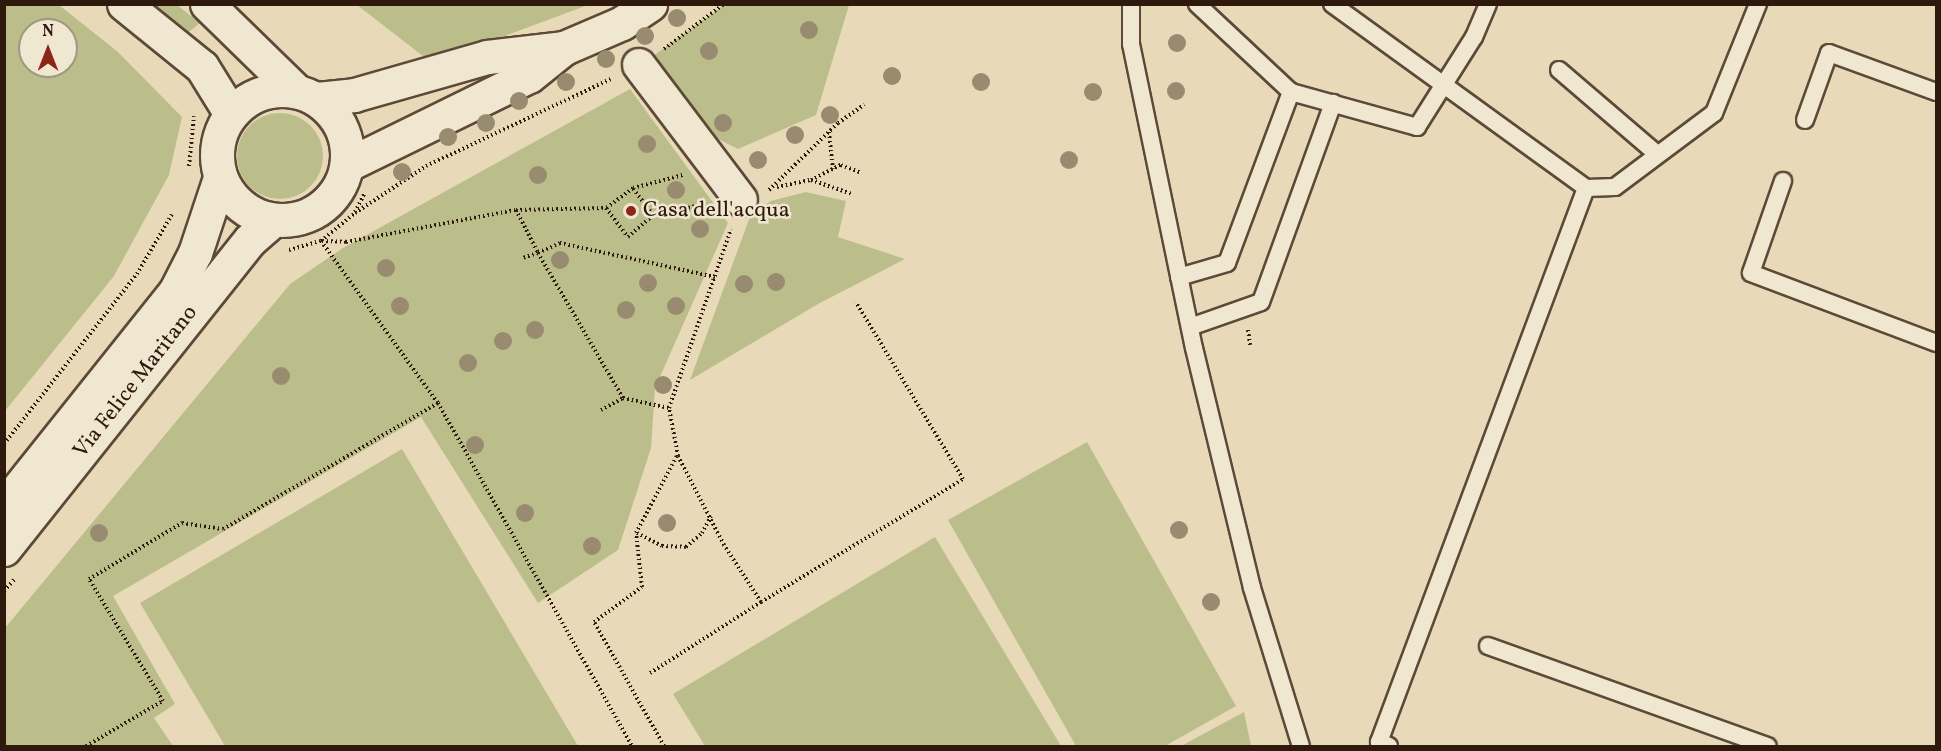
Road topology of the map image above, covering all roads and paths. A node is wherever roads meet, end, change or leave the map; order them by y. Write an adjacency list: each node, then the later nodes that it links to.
1 (124, 4): 20 (street)
2 (207, 4): 16 (street)
3 (650, 4): 10 (street)
4 (724, 4): 11 (path)
5 (1131, 4): 46 (lane)
6 (1197, 4): 14 (lane)
7 (1332, 4): 13 (lane)
8 (1488, 4): 13 (lane)
9 (1758, 4): 23 (lane)
10 (564, 48): 16 (street); 24 (street)
11 (639, 65): 25 (street); 41 (path)
12 (1559, 70): 23 (lane)
13 (1444, 86): 17 (lane); 33 (lane)
14 (1292, 92): 17 (lane); 46 (lane)
15 (1936, 92): 21 (lane)
16 (306, 94): 20 (street); 24 (street)
17 (1333, 103): 48 (lane)
18 (864, 105): 22 (path)
19 (196, 106): 28 (path)
20 (231, 114): 28 (street)
21 (1805, 120)
22 (830, 132): 26 (path); 31 (path)
23 (1658, 155): 33 (lane)
24 (347, 165): 40 (street)
25 (715, 166): 32 (path); 35 (street)
26 (833, 169): 27 (path); 29 (path)
27 (862, 173)
28 (204, 177): 40 (street); 56 (street, Via Felice Maritano)
29 (811, 180): 31 (path); 34 (path)
30 (1783, 181): 49 (lane)
31 (775, 187): 35 (path)
32 (633, 188): 37 (path); 39 (path)
33 (1586, 188): 67 (lane)
34 (852, 194)
35 (741, 200): 39 (path); 45 (path)
36 (177, 205): 54 (path)
37 (606, 208): 38 (path); 39 (path)
38 (516, 210): 41 (path); 43 (path)
39 (653, 215)
40 (273, 220): 59 (street, Via Felice Maritano)
41 (321, 241): 42 (path); 51 (path)
42 (282, 252)
43 (538, 253): 44 (path); 45 (path); 50 (path)
44 (523, 258)
45 (715, 277): 52 (path)
46 (1179, 277): 48 (lane)
47 (855, 302): 60 (path)
48 (1190, 327): 66 (lane)
49 (1936, 343)
50 (623, 398): 52 (path); 53 (path)
51 (438, 403): 63 (path); 64 (path)
52 (669, 408): 55 (path)
53 (600, 411)
54 (4, 444)
55 (678, 456): 57 (path); 58 (path)
56 (4, 506)
57 (711, 516): 58 (path); 60 (path)
58 (636, 533): 65 (path)
59 (4, 549)
60 (760, 602): 62 (path)
61 (1488, 646): 68 (lane)
62 (650, 673)
63 (86, 747)
64 (632, 747)
65 (664, 747)
66 (1301, 747)
67 (1389, 747)
68 (1768, 747)

